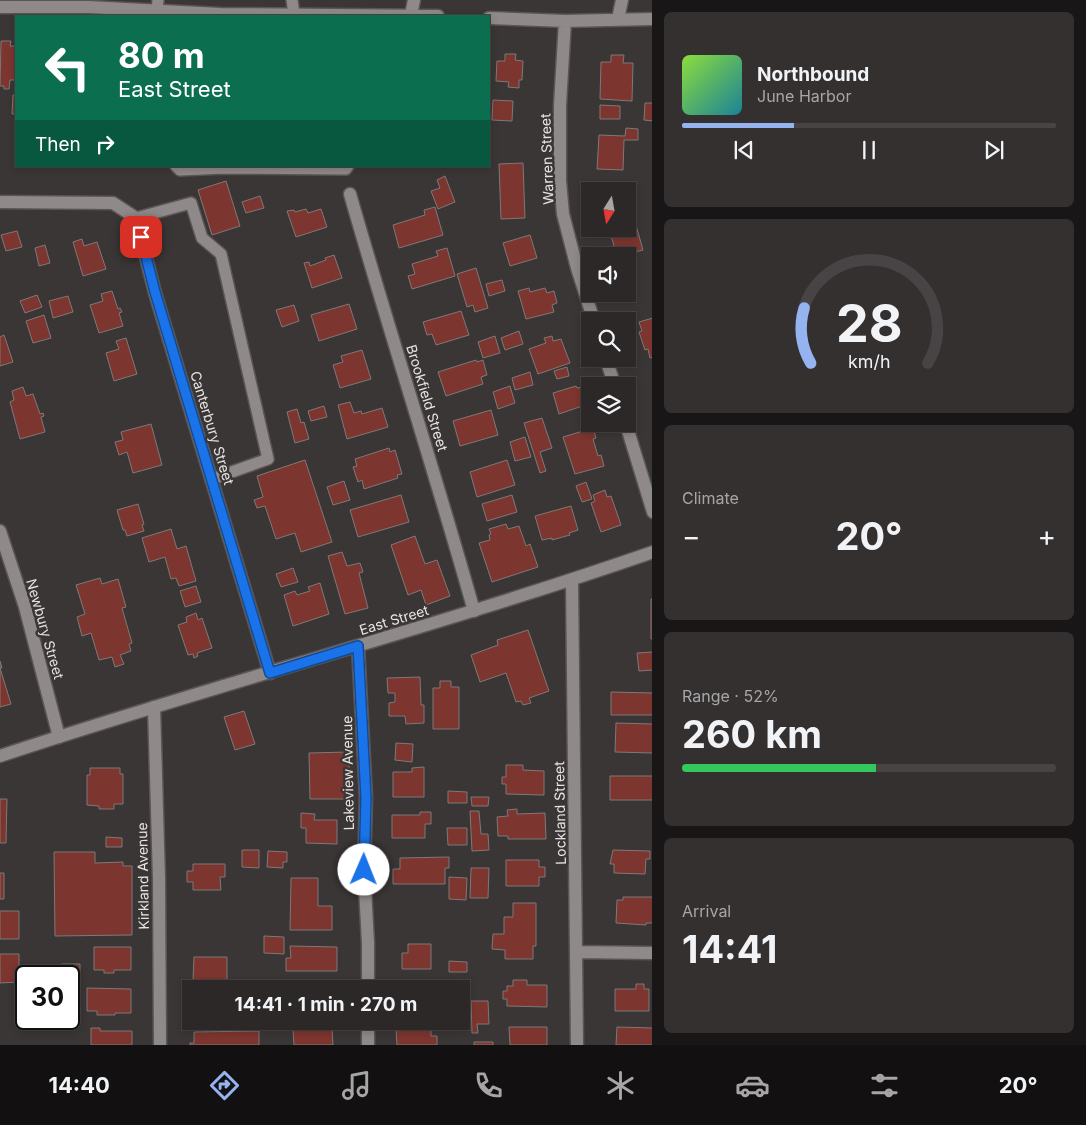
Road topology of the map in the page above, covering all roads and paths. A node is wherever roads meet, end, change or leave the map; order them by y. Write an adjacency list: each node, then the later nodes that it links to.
1 (292, 0): 7 (lane)
2 (414, 0): 10 (street)
3 (622, 0): 12 (street)
4 (158, 5): 5 (street); 6 (street)
5 (0, 7)
6 (179, 14): 8 (street)
7 (294, 14): 8 (street); 9 (street)
8 (229, 15)
9 (322, 15)
10 (410, 15)
11 (490, 18): 14 (street)
12 (618, 19): 13 (street); 14 (street)
13 (652, 19)
14 (565, 21): 21 (street, Warren Street)
15 (177, 167): 16 (lane)
16 (224, 167): 17 (lane)
17 (347, 167)
18 (350, 194): 28 (street, Brookfield Street)
19 (0, 202): 20 (street)
20 (136, 218): 23 (street, Canterbury Street); 23 (lane)
21 (591, 312)
22 (628, 432): 24 (street)
23 (212, 479): 30 (street, Canterbury Street)
24 (652, 512)
25 (0, 530): 32 (street, Newbury Street)
26 (652, 552): 27 (street, East Street)
27 (572, 580): 28 (street, East Street); 34 (street, Lockland Street)
28 (474, 611): 29 (street, East Street)
29 (358, 646): 30 (street, East Street); 36 (street, Lakeview Avenue)
30 (270, 673): 31 (street, East Street)
31 (154, 707): 32 (street, East Street); 38 (street, Kirkland Avenue)
32 (59, 736): 33 (street, East Street)
33 (0, 756)
34 (576, 952): 35 (street); 40 (street, Lockland Street)
35 (652, 953)
36 (368, 980)
37 (368, 1030): 39 (street)
38 (160, 1045)
39 (368, 1045)
40 (577, 1045)

